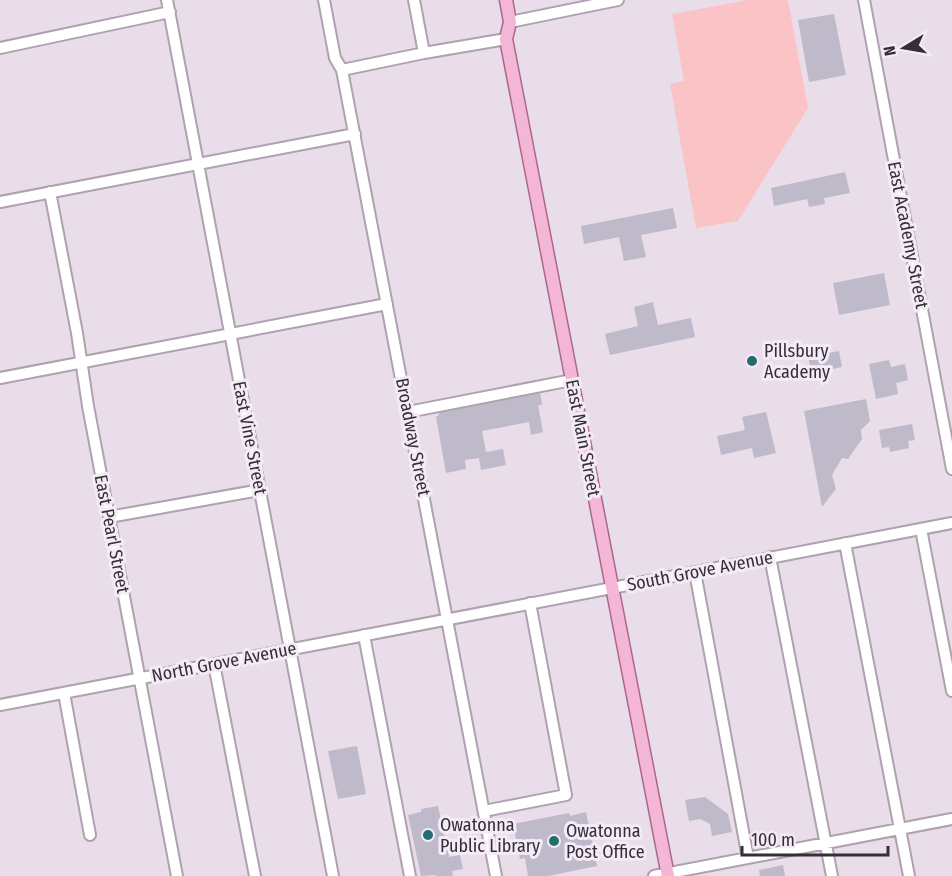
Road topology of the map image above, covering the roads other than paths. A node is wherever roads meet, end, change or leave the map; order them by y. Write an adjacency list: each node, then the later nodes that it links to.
1 (167, 0): 7 (street, East Vine Street)
2 (324, 0): 12 (street, Broadway Street)
3 (414, 0): 11 (street)
4 (506, 0): 8 (main road, East Main Street)
5 (618, 0): 8 (street)
6 (864, 0): 23 (street, East Academy Street)
7 (170, 12): 10 (street); 14 (street, East Vine Street)
8 (510, 22): 9 (main road, East Main Street)
9 (506, 39): 11 (street); 21 (main road, East Main Street)
10 (0, 48)
11 (424, 53): 12 (street)
12 (342, 70): 13 (street, Broadway Street)
13 (355, 134): 14 (street); 17 (street, Broadway Street)
14 (198, 164): 15 (street); 18 (street, East Vine Street)
15 (50, 192): 16 (street); 19 (street, East Pearl Street)
16 (0, 202)
17 (387, 304): 18 (street); 22 (street, Broadway Street)
18 (230, 334): 19 (street); 24 (street, East Vine Street)
19 (80, 363): 20 (street); 25 (street, East Pearl Street)
20 (0, 378)
21 (572, 380): 22 (street); 31 (main road, East Main Street)
22 (408, 412): 33 (street, Broadway Street)
23 (952, 469)
24 (260, 490): 25 (street); 35 (street, East Vine Street)
25 (109, 517): 37 (street, East Pearl Street)
26 (952, 523): 27 (street, South Grove Avenue)
27 (921, 529): 28 (street, South Grove Avenue); 38 (street)
28 (845, 543): 29 (street, South Grove Avenue); 43 (street)
29 (770, 558): 30 (street, South Grove Avenue); 45 (street)
30 (695, 572): 31 (street, South Grove Avenue); 46 (street)
31 (612, 587): 32 (street, South Grove Avenue); 47 (main road, East Main Street)
32 (530, 603): 33 (street, South Grove Avenue); 41 (street)
33 (447, 619): 34 (street, North Grove Avenue); 41 (street, Broadway Street)
34 (364, 635): 35 (street, North Grove Avenue); 51 (street)
35 (290, 650): 36 (street, North Grove Avenue); 50 (street, East Vine Street)
36 (214, 664): 37 (street, North Grove Avenue); 49 (street)
37 (139, 678): 39 (street, North Grove Avenue); 48 (street, East Pearl Street)
38 (952, 692)
39 (63, 693): 40 (street, North Grove Avenue); 44 (street)
40 (0, 705)
41 (484, 811): 52 (street, Broadway Street)
42 (952, 819): 43 (street)
43 (900, 829): 45 (street); 54 (street)
44 (90, 835)
45 (826, 843): 46 (street); 53 (street)
46 (748, 858): 47 (street)
47 (663, 875)
48 (177, 876)
49 (255, 876)
50 (333, 876)
51 (410, 876)
52 (496, 876)
53 (832, 876)
54 (909, 876)

